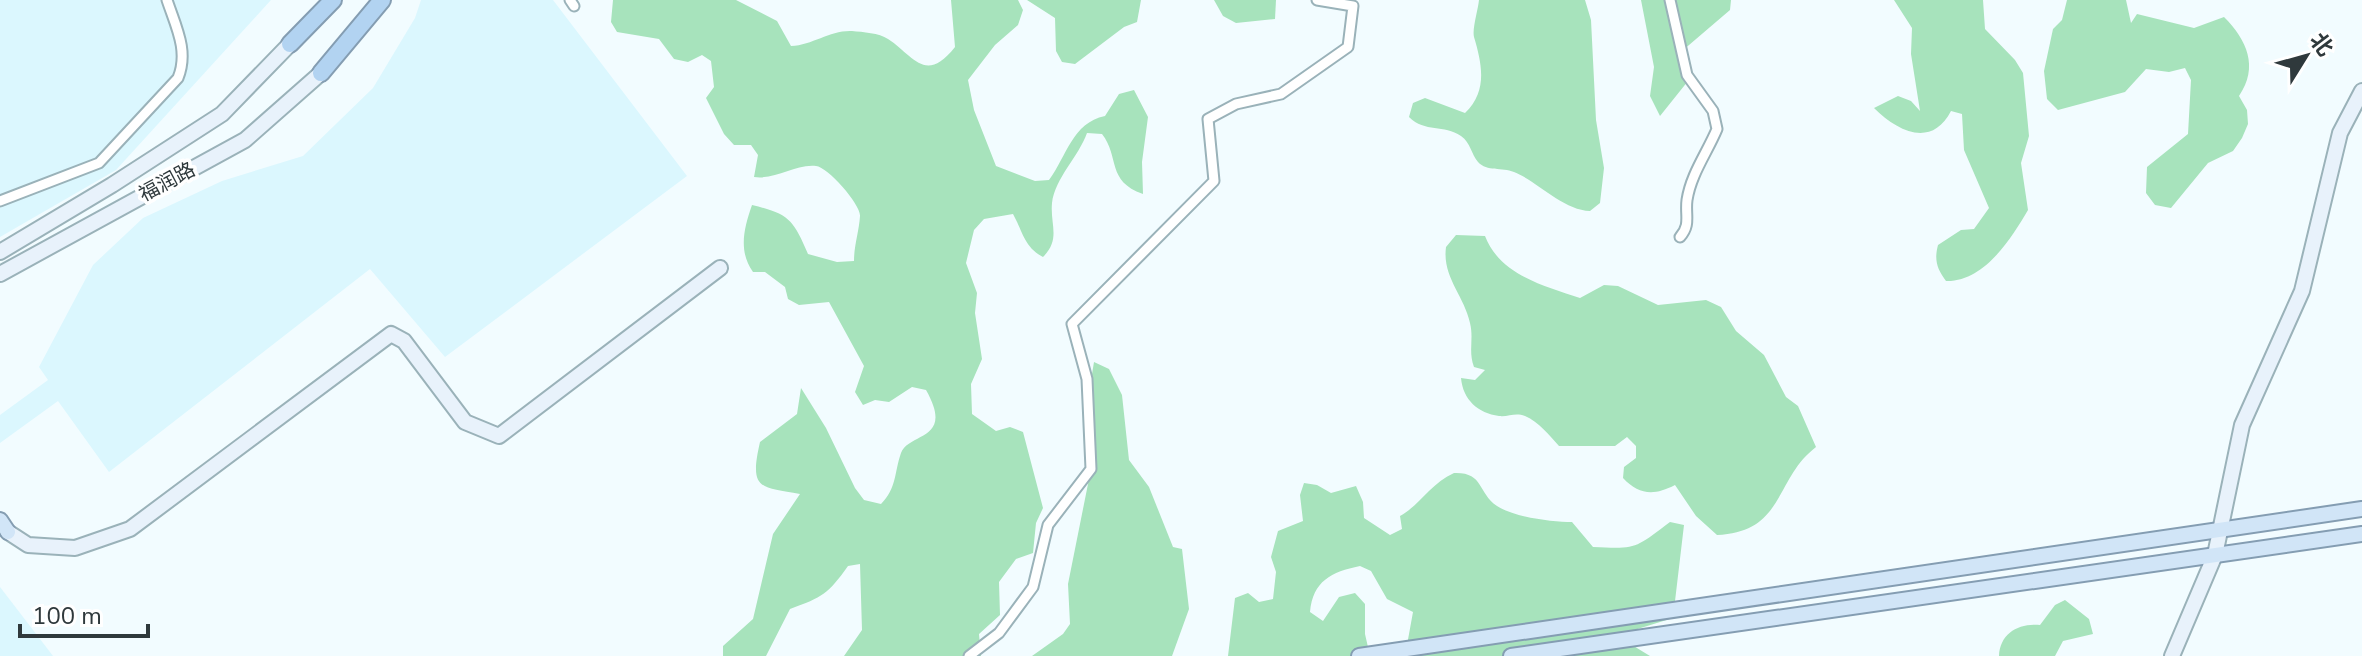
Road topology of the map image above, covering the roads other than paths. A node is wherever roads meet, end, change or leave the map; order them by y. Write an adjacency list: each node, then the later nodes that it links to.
1 (167, 0): 9 (street)
2 (333, 0): 6 (highway)
3 (382, 0): 7 (highway)
4 (1317, 0): 19 (street)
5 (1670, 0): 10 (street)
6 (290, 44): 11 (street, 福润路)
7 (321, 73): 13 (street, 福润路)
8 (2362, 91): 16 (street)
9 (0, 201)
10 (1680, 237)
11 (0, 252)
12 (720, 268): 15 (street)
13 (0, 274)
14 (2362, 509): 16 (main road)
15 (3, 530)
16 (2220, 530): 18 (street); 20 (main road)
17 (2362, 534): 18 (main road)
18 (2215, 555): 21 (main road); 22 (street)
19 (969, 656)
20 (1359, 656)
21 (1511, 656)
22 (2172, 656)

